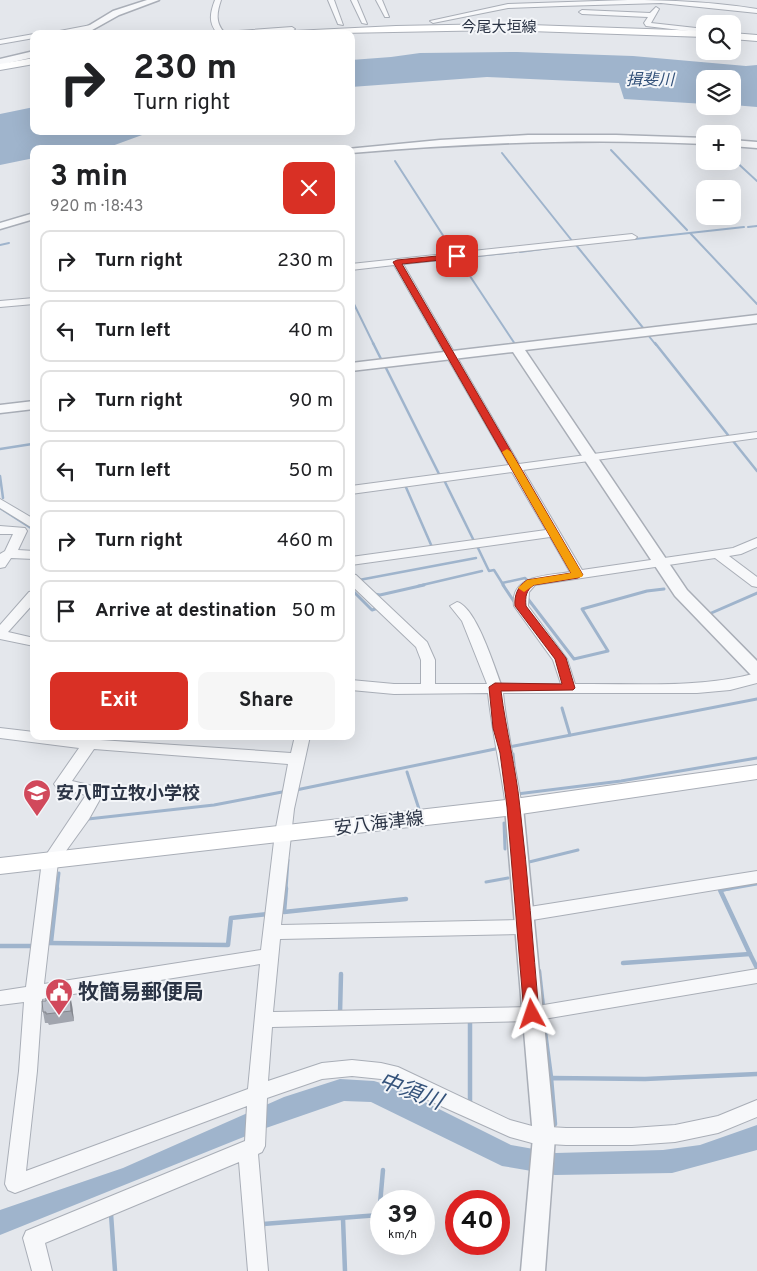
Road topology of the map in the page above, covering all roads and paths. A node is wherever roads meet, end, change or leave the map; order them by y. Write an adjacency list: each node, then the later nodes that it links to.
1 (154, 0): 19 (street)
2 (218, 0): 22 (street)
3 (331, 0): 18 (street)
4 (354, 0): 17 (street)
5 (379, 0): 15 (street)
6 (497, 0): 9 (street)
7 (660, 1): 8 (street); 9 (street); 14 (street)
8 (735, 3): 10 (street)
9 (508, 6): 12 (street)
10 (757, 11)
11 (570, 13): 14 (street)
12 (466, 14): 13 (street); 16 (street)
13 (508, 15)
14 (652, 15): 24 (street)
15 (386, 16)
16 (433, 21)
17 (365, 23)
18 (341, 24)
19 (90, 27): 20 (street); 21 (street)
20 (72, 30)
21 (85, 30)
22 (219, 30)
23 (340, 30): 25 (main road, 今尾大垣線)
24 (696, 32)
25 (696, 33)
26 (30, 37): 27 (street)
27 (0, 42)
28 (30, 55): 29 (street)
29 (0, 62)
30 (30, 62): 31 (main road)
31 (0, 67)
32 (696, 141): 35 (street)
33 (741, 144): 34 (street)
34 (757, 145)
35 (355, 150)
36 (30, 217): 37 (street)
37 (3, 226)
38 (632, 238): 39 (street)
39 (397, 262): 40 (street); 45 (street)
40 (355, 267)
41 (30, 300): 42 (street)
42 (0, 304)
43 (757, 319): 44 (street)
44 (517, 348): 45 (street); 50 (street)
45 (451, 356): 46 (street); 51 (street)
46 (355, 367)
47 (30, 405): 48 (street)
48 (0, 409)
49 (757, 435): 50 (street)
50 (590, 458): 51 (street); 62 (street)
51 (516, 468): 52 (street); 56 (street)
52 (355, 489)
53 (0, 503): 54 (street)
54 (30, 522)
55 (0, 530): 60 (street)
56 (553, 534): 61 (street); 63 (street)
57 (757, 542): 58 (street)
58 (718, 554): 62 (street); 65 (street)
59 (30, 555): 60 (street)
60 (4, 557)
61 (355, 560)
62 (659, 562): 63 (street); 70 (street)
63 (578, 575): 75 (street)
64 (355, 582): 74 (street)
65 (757, 583)
66 (30, 600): 68 (street)
67 (457, 606): 73 (street)
68 (0, 634): 69 (street)
69 (30, 641)
70 (757, 671)
71 (757, 678): 75 (street)
72 (355, 684): 74 (street)
73 (495, 687): 74 (street); 75 (street); 82 (street)
74 (428, 688)
75 (569, 688)
76 (0, 733): 77 (street)
77 (30, 735)
78 (93, 740): 80 (street); 84 (street)
79 (302, 740): 80 (street)
80 (296, 759): 83 (street)
81 (757, 772): 82 (main road, 安八海津線)
82 (514, 807): 83 (main road, 安八海津線); 87 (street)
83 (282, 835): 84 (main road, 安八海津線); 88 (street)
84 (50, 861): 85 (main road, 安八海津線); 91 (street)
85 (0, 866)
86 (757, 876): 87 (street)
87 (523, 921): 88 (street); 93 (street)
88 (272, 932): 89 (street)
89 (270, 956): 91 (street); 94 (street)
90 (757, 976): 93 (street)
91 (34, 993): 92 (street); 95 (street)
92 (0, 998)
93 (532, 1014): 94 (street); 97 (street)
94 (263, 1020): 95 (street)
95 (256, 1100): 97 (street); 98 (street)
96 (757, 1108): 97 (street)
97 (544, 1141): 101 (street)
98 (252, 1142): 99 (street); 100 (street)
99 (42, 1271)
100 (258, 1271)
101 (533, 1271)

